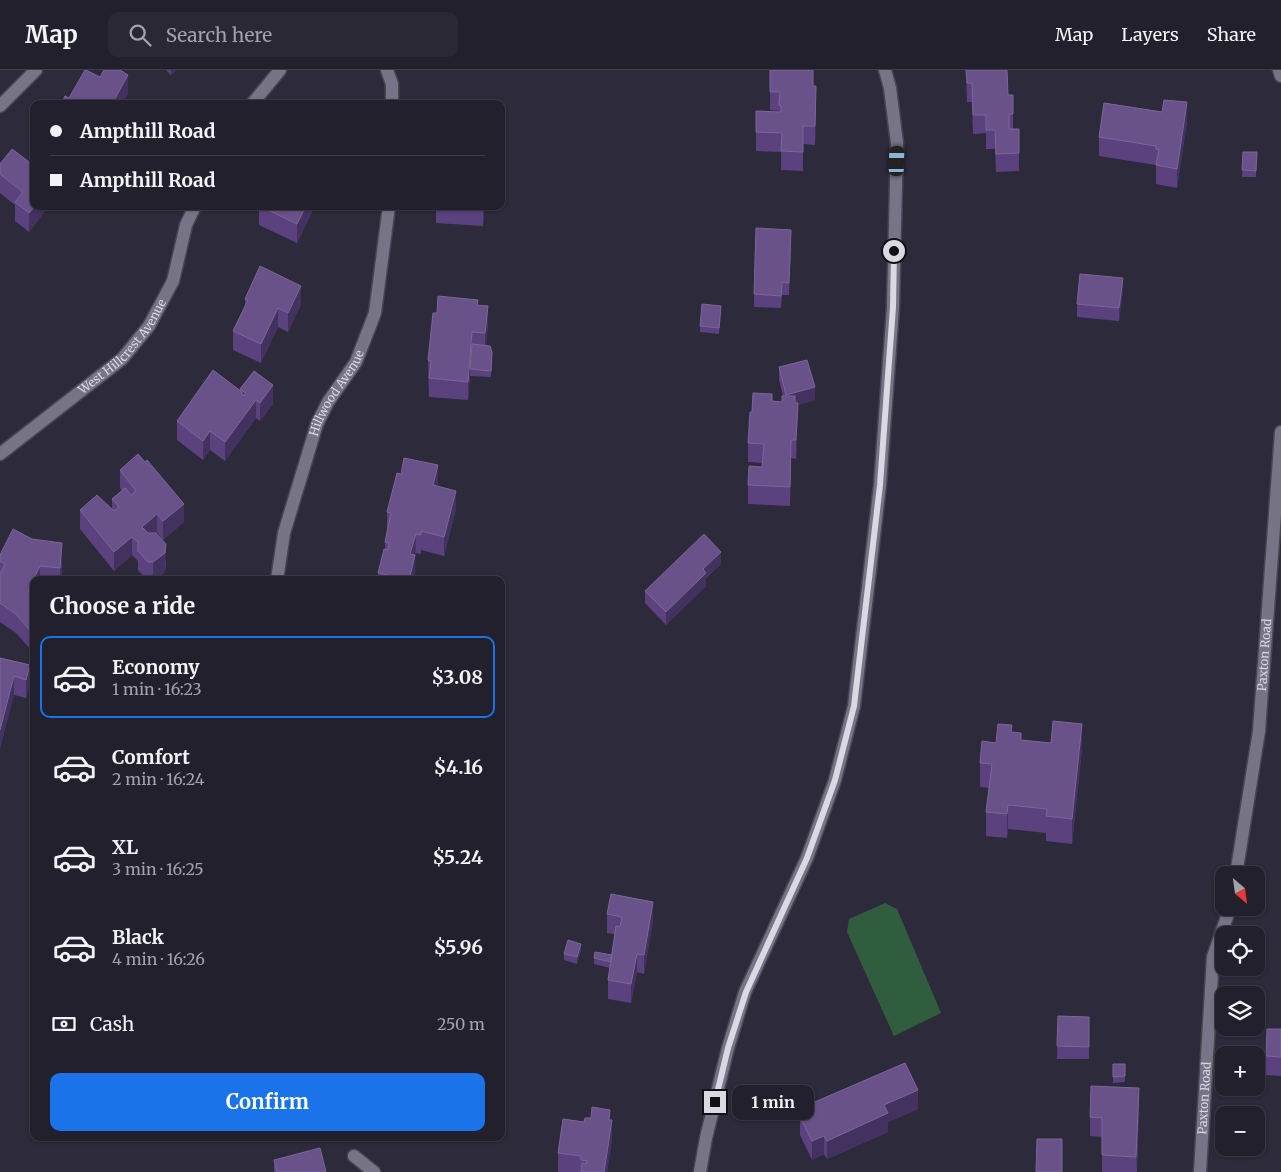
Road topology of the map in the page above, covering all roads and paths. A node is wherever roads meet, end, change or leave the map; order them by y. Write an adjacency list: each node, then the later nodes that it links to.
1 (36, 70): 9 (street)
2 (280, 70): 7 (street)
3 (387, 70): 8 (street)
4 (885, 70): 19 (street)
5 (1279, 70): 6 (street)
6 (1281, 76)
7 (255, 100)
8 (392, 100)
9 (0, 106)
10 (192, 210): 13 (street, West Hillcrest Avenue)
11 (388, 210): 14 (street, Hillwood Avenue)
12 (1281, 432): 15 (street, Paxton Road)
13 (0, 454)
14 (277, 576)
15 (1237, 866)
16 (1227, 916): 20 (street, Paxton Road)
17 (354, 1156): 18 (street)
18 (374, 1172)
19 (700, 1172)
20 (1200, 1172)

